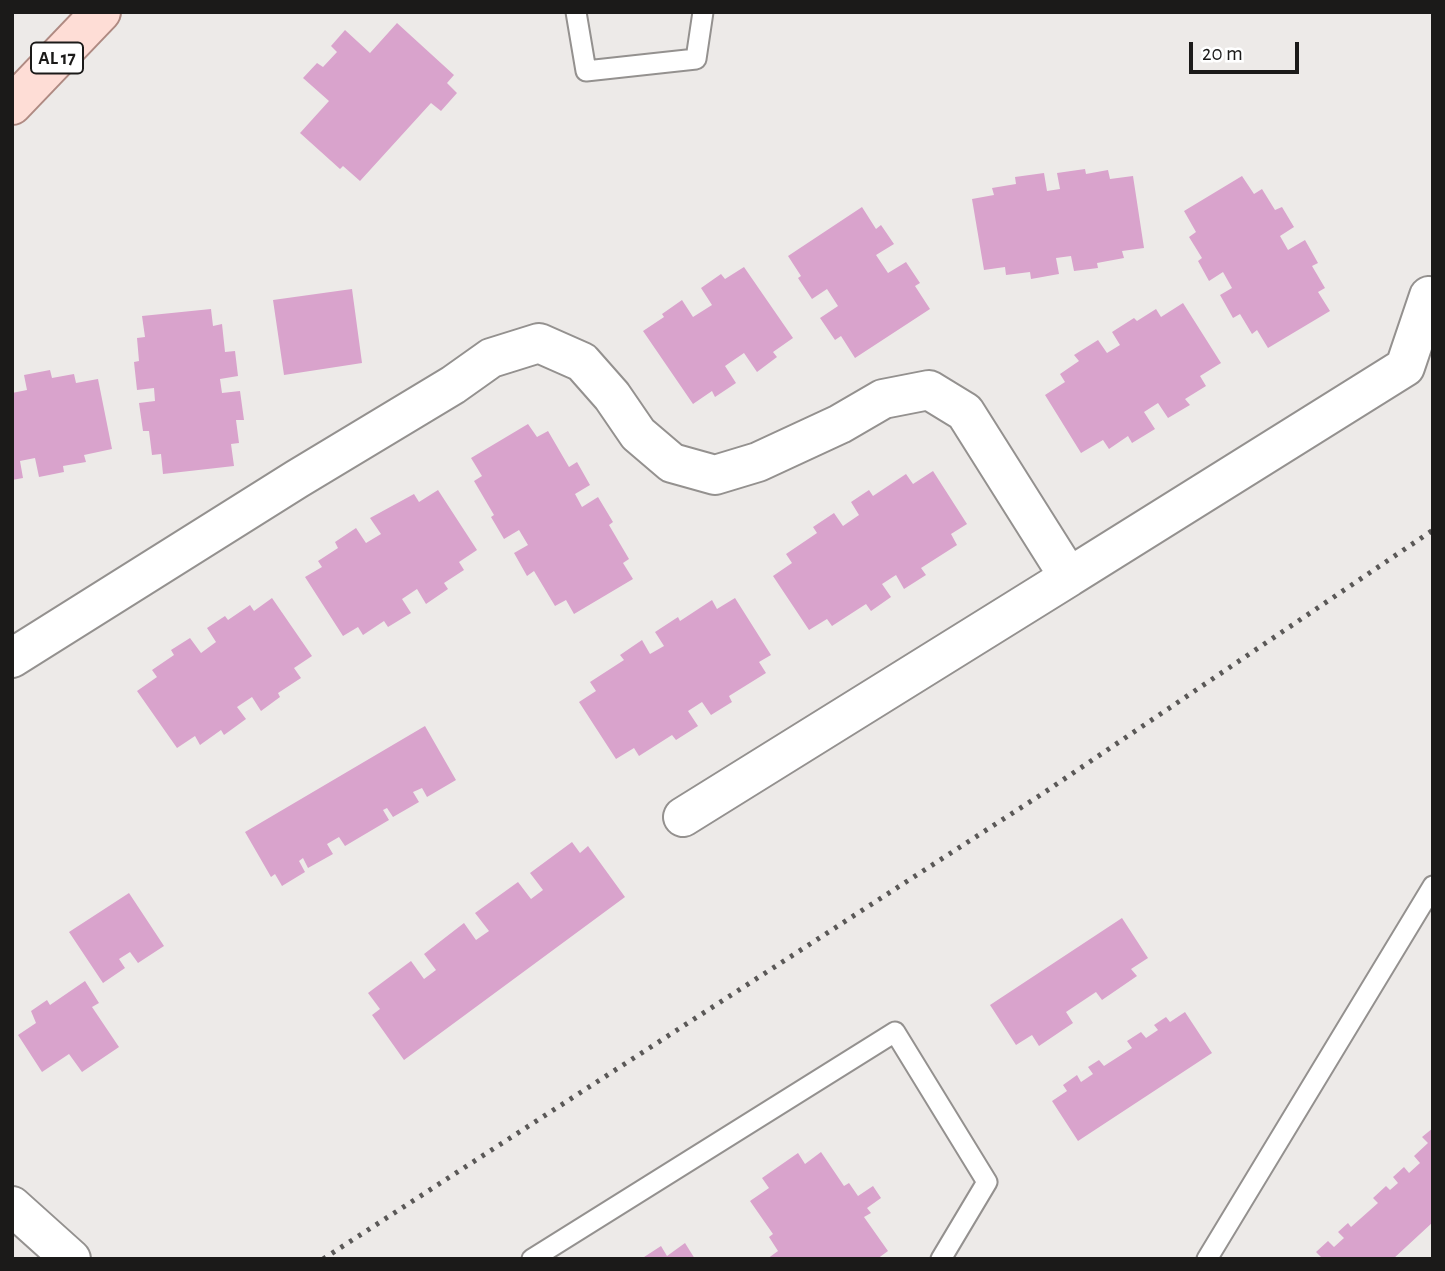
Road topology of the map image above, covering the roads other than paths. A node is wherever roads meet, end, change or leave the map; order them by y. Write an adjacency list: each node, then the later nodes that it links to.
1 (101, 12): 4 (main road, AL 17)
2 (576, 12): 3 (lane)
3 (703, 12)
4 (12, 105)
5 (1429, 296): 6 (street)
6 (1069, 577): 7 (street); 8 (street)
7 (12, 658)
8 (683, 817)
9 (1433, 886): 14 (lane)
10 (12, 1206): 11 (street)
11 (71, 1259)
12 (532, 1259): 13 (lane)
13 (941, 1259)
14 (1206, 1259)

